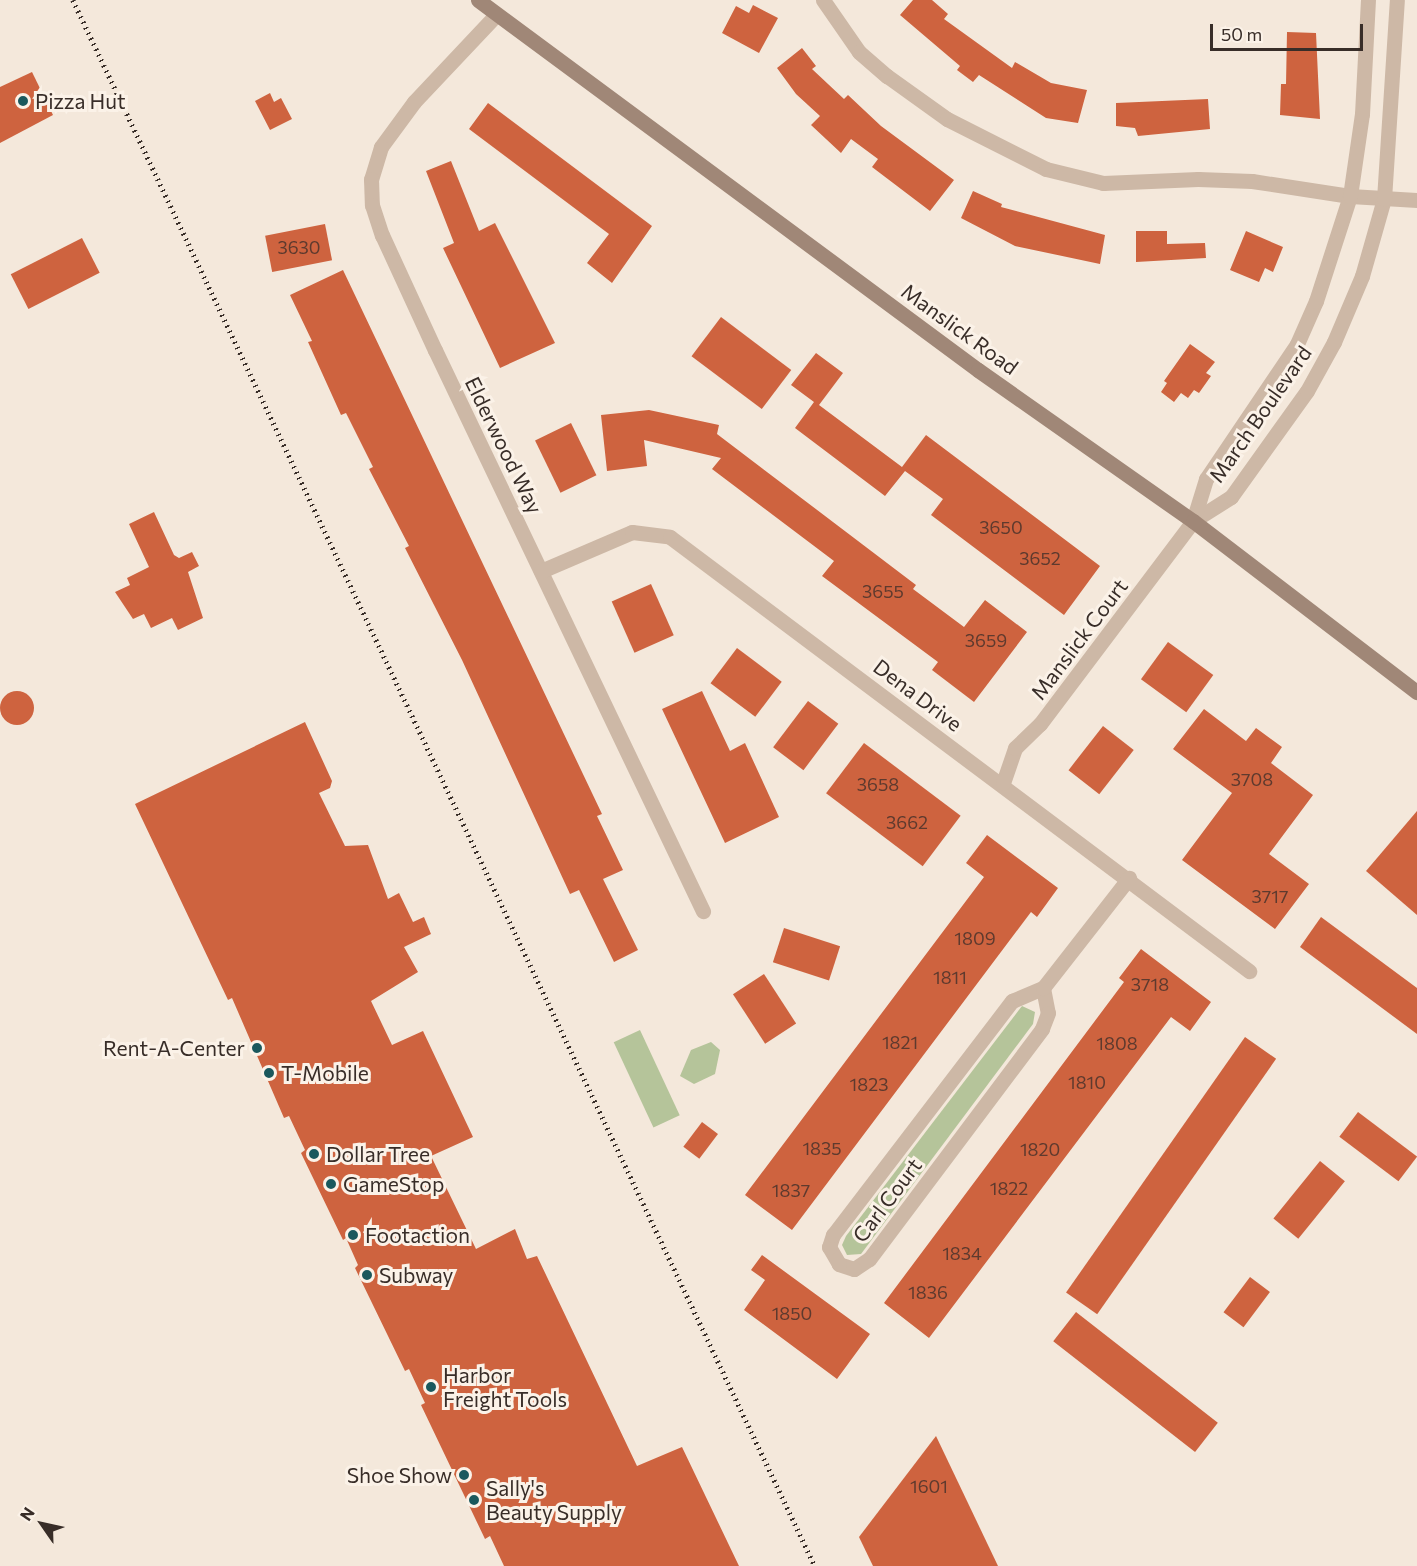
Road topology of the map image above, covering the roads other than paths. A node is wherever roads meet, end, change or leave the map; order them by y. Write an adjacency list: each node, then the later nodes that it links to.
1 (478, 0): 5 (main road, Manslick Road)
2 (823, 0): 6 (street)
3 (1368, 0): 6 (street)
4 (1397, 0): 7 (street, March Boulevard)
5 (495, 16): 9 (main road, Manslick Road); 10 (street, Elderwood Way)
6 (1350, 196): 7 (street); 9 (street)
7 (1376, 199): 8 (street); 9 (street, March Boulevard)
8 (1417, 200)
9 (1193, 521): 11 (main road, Manslick Road); 12 (street, Manslick Court)
10 (541, 571): 12 (street, Dena Drive); 14 (street, Elderwood Way)
11 (1417, 692)
12 (1002, 783): 13 (street, Dena Drive)
13 (1129, 878): 15 (street, Dena Drive); 16 (street, Carl Court)
14 (703, 912)
15 (1249, 971)
16 (1043, 988): 16 (street, Carl Court)

